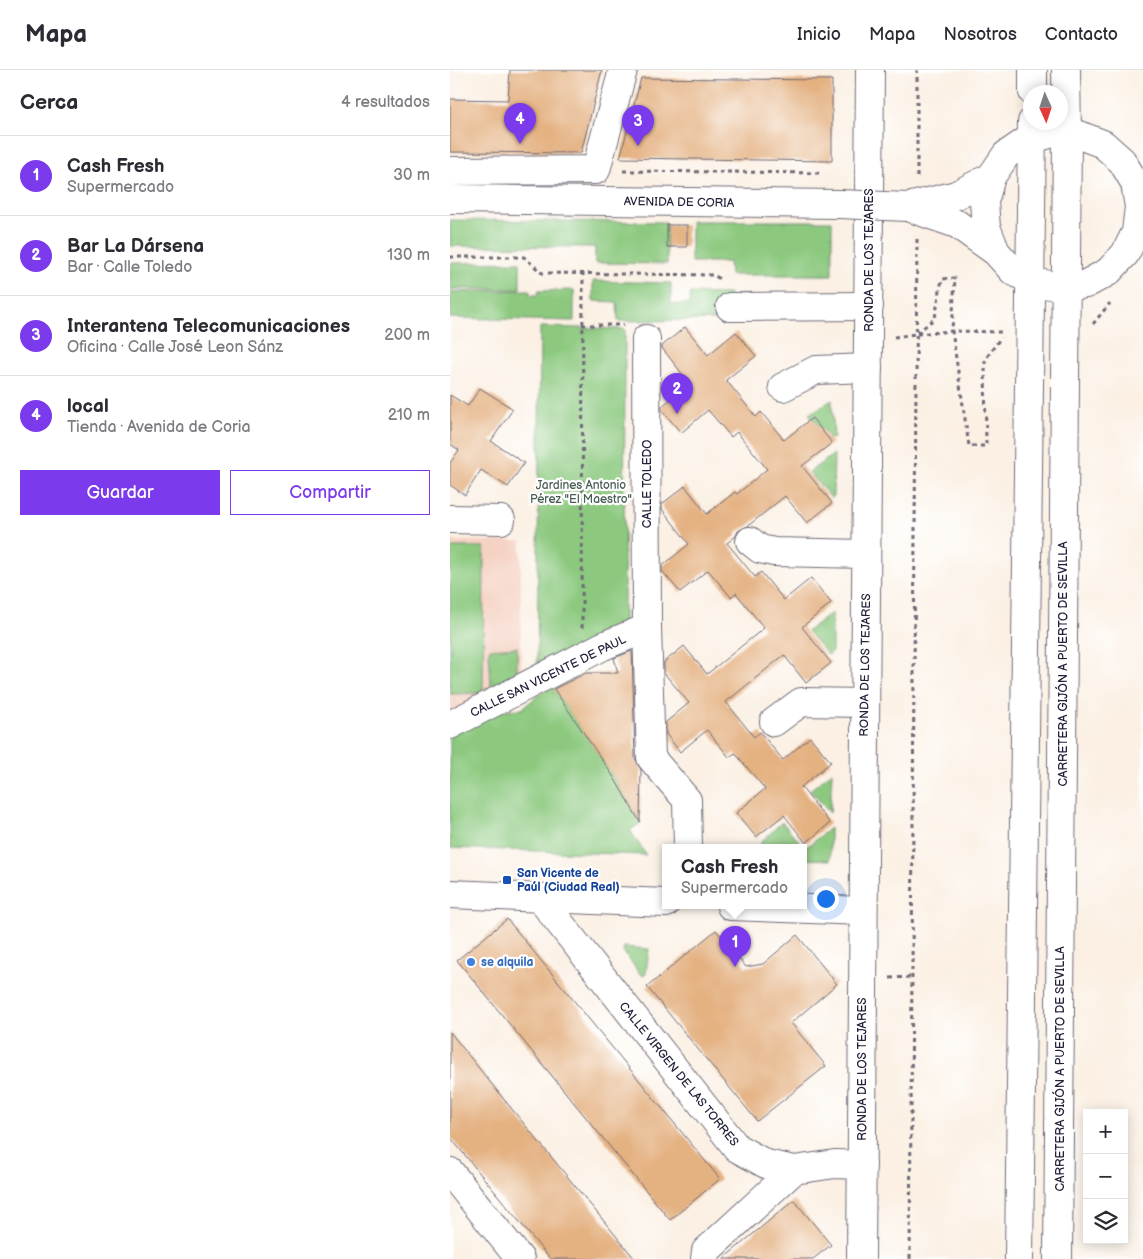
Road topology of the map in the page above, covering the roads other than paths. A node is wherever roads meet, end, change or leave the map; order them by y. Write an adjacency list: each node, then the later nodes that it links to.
1 (623, 70): 8 (main road)
2 (870, 70): 17 (main road, RONDA DE LOS TEJARES)
3 (1033, 70): 5 (main road)
4 (1066, 70): 7 (main road, CARRETERA GIJÓN A PUERTO DE SEVILLA)
5 (1033, 85)
6 (1032, 131): 7 (main road); 9 (main road); 15 (main road)
7 (1067, 134): 10 (main road); 16 (main road, CARRETERA GIJÓN A PUERTO DE SEVILLA)
8 (450, 171)
9 (991, 176): 11 (main road); 14 (main road)
10 (1139, 184): 13 (main road)
11 (912, 195): 12 (main road, AVENIDA DE CORIA, bridge); 14 (main road)
12 (450, 199)
13 (1139, 230): 16 (main road)
14 (996, 252): 15 (main road)
15 (1030, 280): 16 (main road); 42 (main road)
16 (1066, 286): 43 (main road, CARRETERA GIJÓN A PUERTO DE SEVILLA)
17 (868, 306): 18 (main road); 20 (main road, RONDA DE LOS TEJARES)
18 (730, 307)
19 (646, 339): 26 (main road, CALLE TOLEDO)
20 (868, 368): 21 (main road); 25 (main road, RONDA DE LOS TEJARES)
21 (783, 387)
22 (450, 519): 23 (main road)
23 (501, 520)
24 (750, 541): 25 (main road)
25 (866, 554): 27 (main road, RONDA DE LOS TEJARES)
26 (647, 628): 29 (main road, CALLE SAN VICENTE DE PAUL); 30 (main road, CALLE TOLEDO)
27 (865, 703): 28 (main road); 35 (main road, RONDA DE LOS TEJARES)
28 (774, 722)
29 (450, 725)
30 (688, 844)
31 (450, 894): 32 (main road)
32 (540, 898): 33 (main road); 37 (main road, CALLE VIRGEN DE LAS TORRES)
33 (662, 903)
34 (807, 909): 35 (main road)
35 (863, 911): 36 (main road, RONDA DE LOS TEJARES)
36 (862, 1165): 37 (main road, CALLE VIRGEN DE LAS TORRES); 41 (main road, RONDA DE LOS TEJARES)
37 (794, 1170): 40 (main road)
38 (450, 1172): 39 (main road)
39 (520, 1259)
40 (705, 1259)
41 (861, 1259)
42 (1019, 1259)
43 (1058, 1259)

